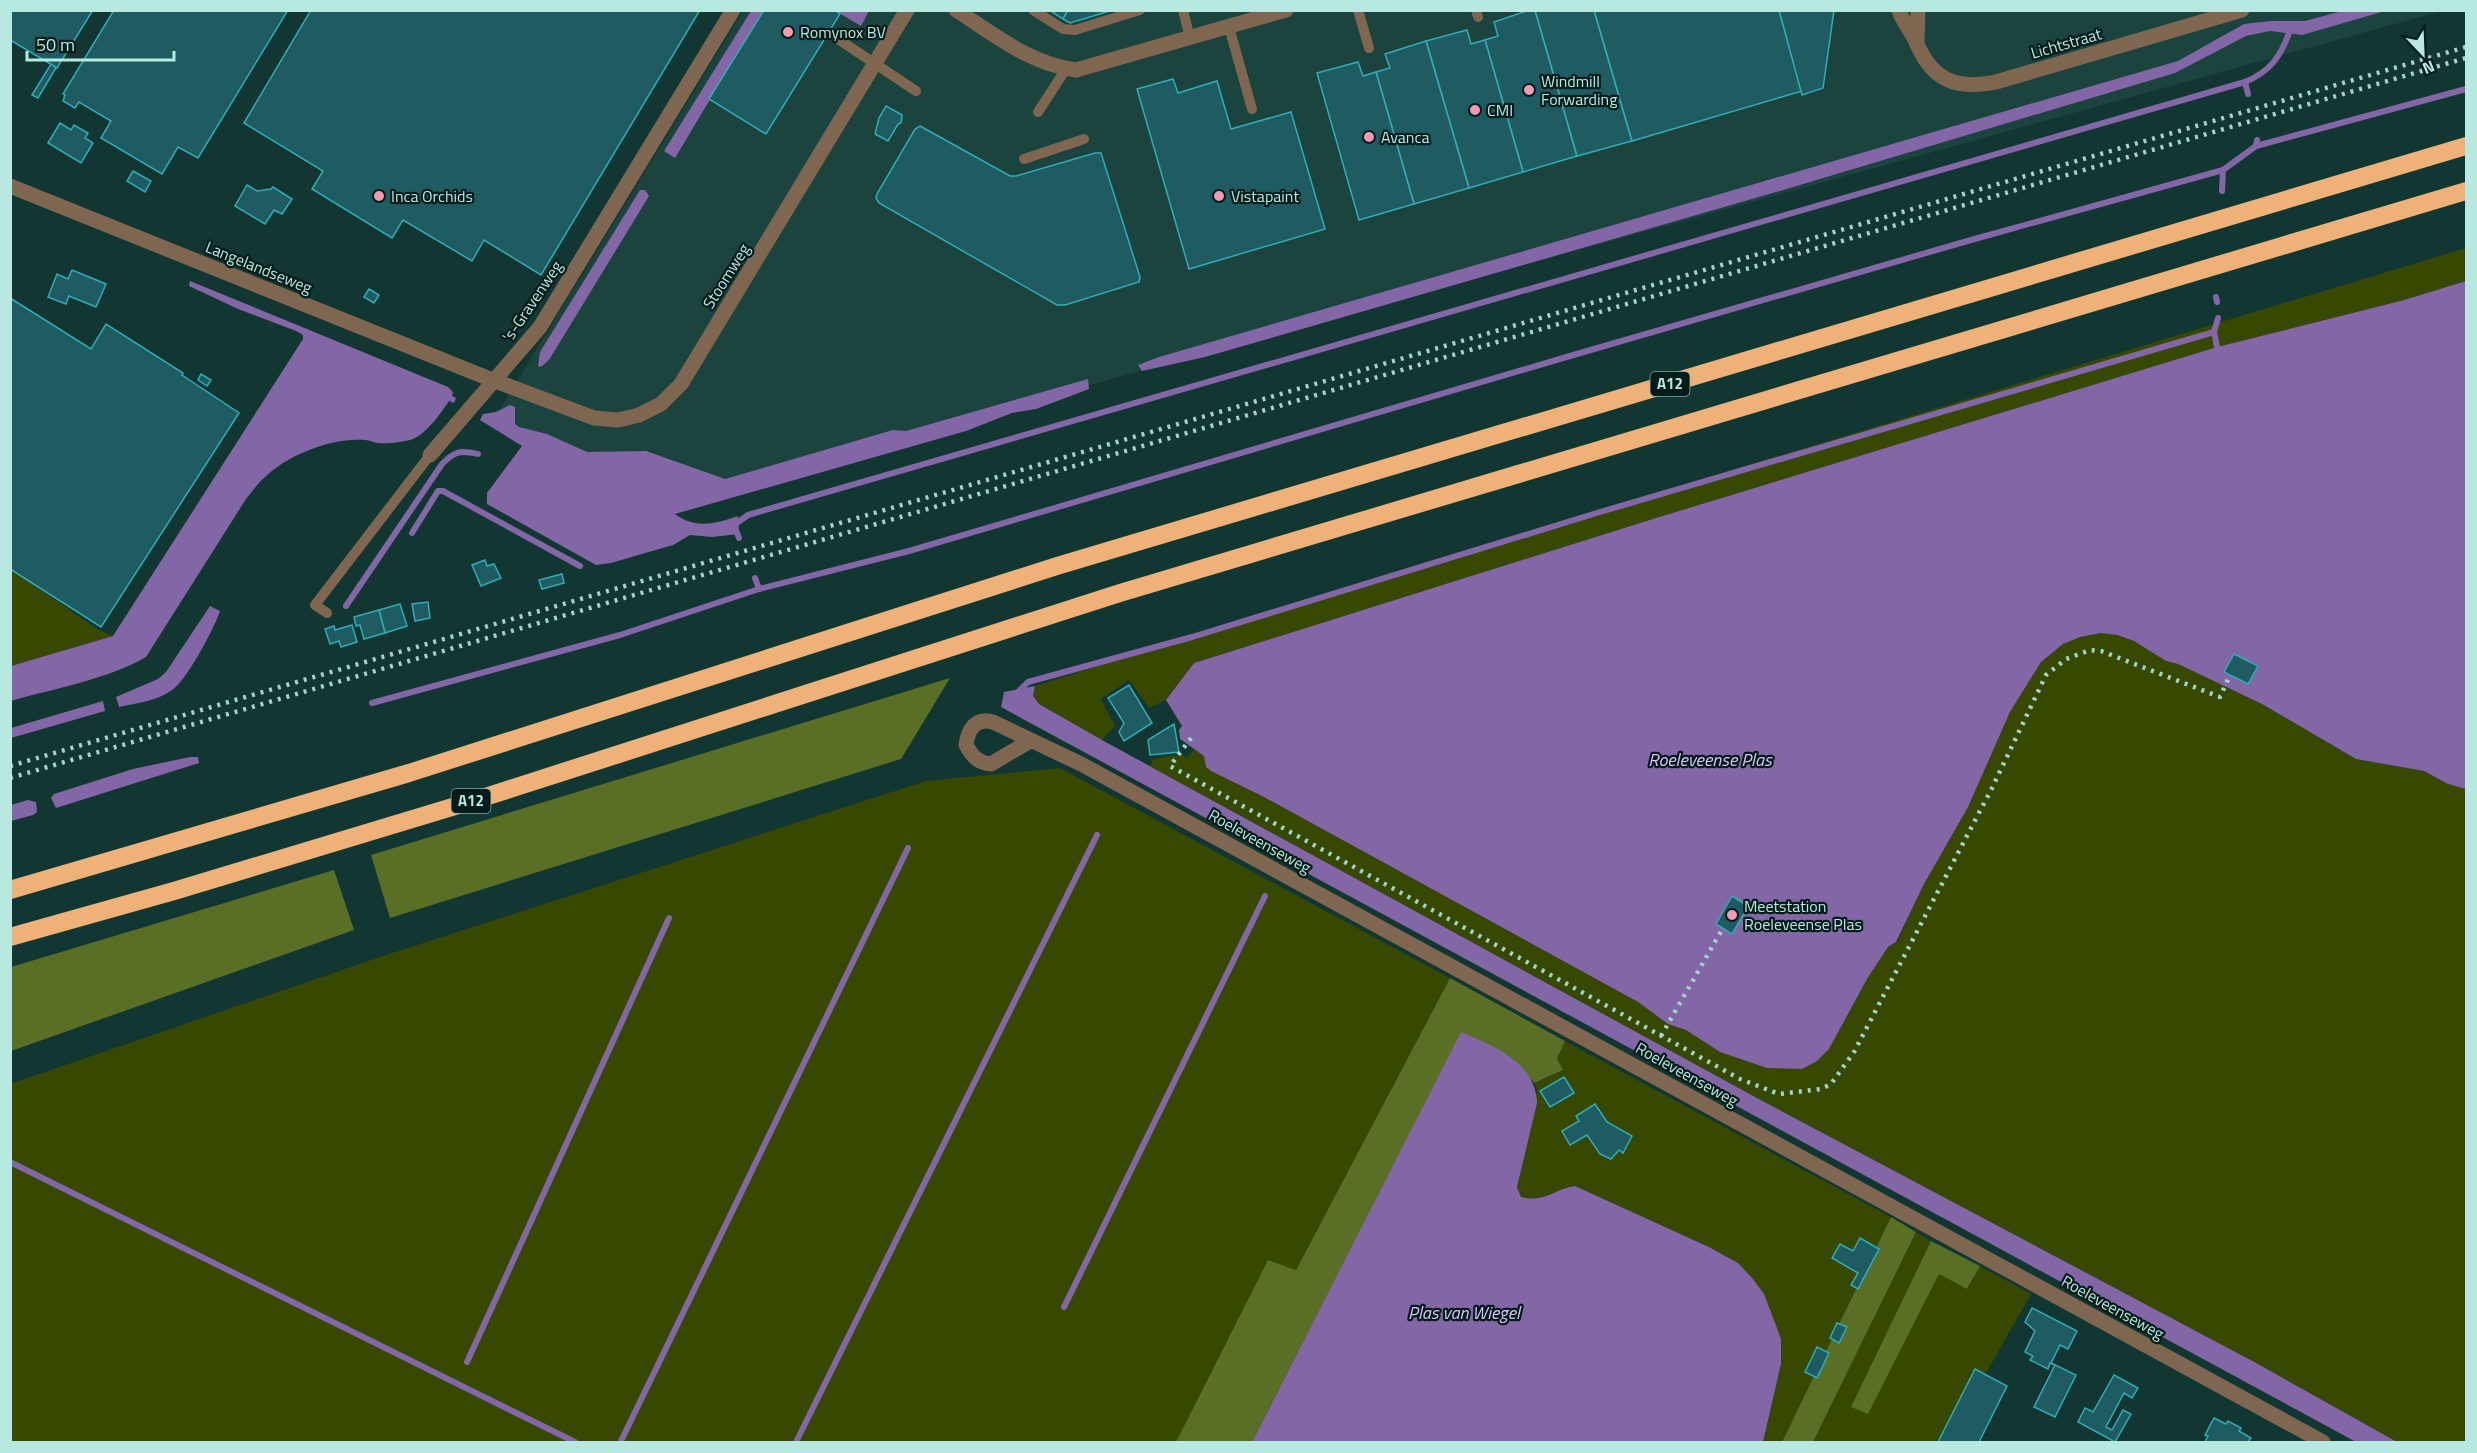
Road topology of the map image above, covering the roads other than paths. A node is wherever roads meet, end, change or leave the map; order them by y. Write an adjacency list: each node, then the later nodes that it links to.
1 (734, 10): 27 (street, 's-Gravenweg)
2 (908, 10): 17 (street, Stoomweg)
3 (956, 10): 18 (street)
4 (1033, 10): 5 (lane)
5 (1140, 10)
6 (1183, 10): 13 (lane)
7 (1358, 10): 16 (lane)
8 (1899, 10): 15 (street, Lichtstraat)
9 (1918, 10): 15 (street)
10 (2242, 10): 15 (street, Lichtstraat)
11 (1278, 12): 12 (street)
12 (1229, 27): 13 (street); 20 (lane)
13 (1190, 38): 18 (street)
14 (837, 39): 17 (lane)
15 (1917, 44)
16 (1368, 48)
17 (875, 64): 19 (lane); 27 (street, Stoomweg)
18 (1066, 69): 21 (lane)
19 (916, 91)
20 (1252, 110)
21 (1038, 112)
22 (1084, 139): 24 (lane)
23 (2466, 146): 31 (highway, A12)
24 (1024, 159)
25 (10, 186): 27 (street, Langelandseweg)
26 (2466, 191): 32 (highway, A12)
27 (495, 381): 28 (street, 's-Gravenweg)
28 (430, 455): 29 (lane, 's-Gravenweg)
29 (327, 613)
30 (1030, 741): 33 (street, Roeleveenseweg)
31 (10, 890)
32 (10, 937)
33 (2323, 1443)

